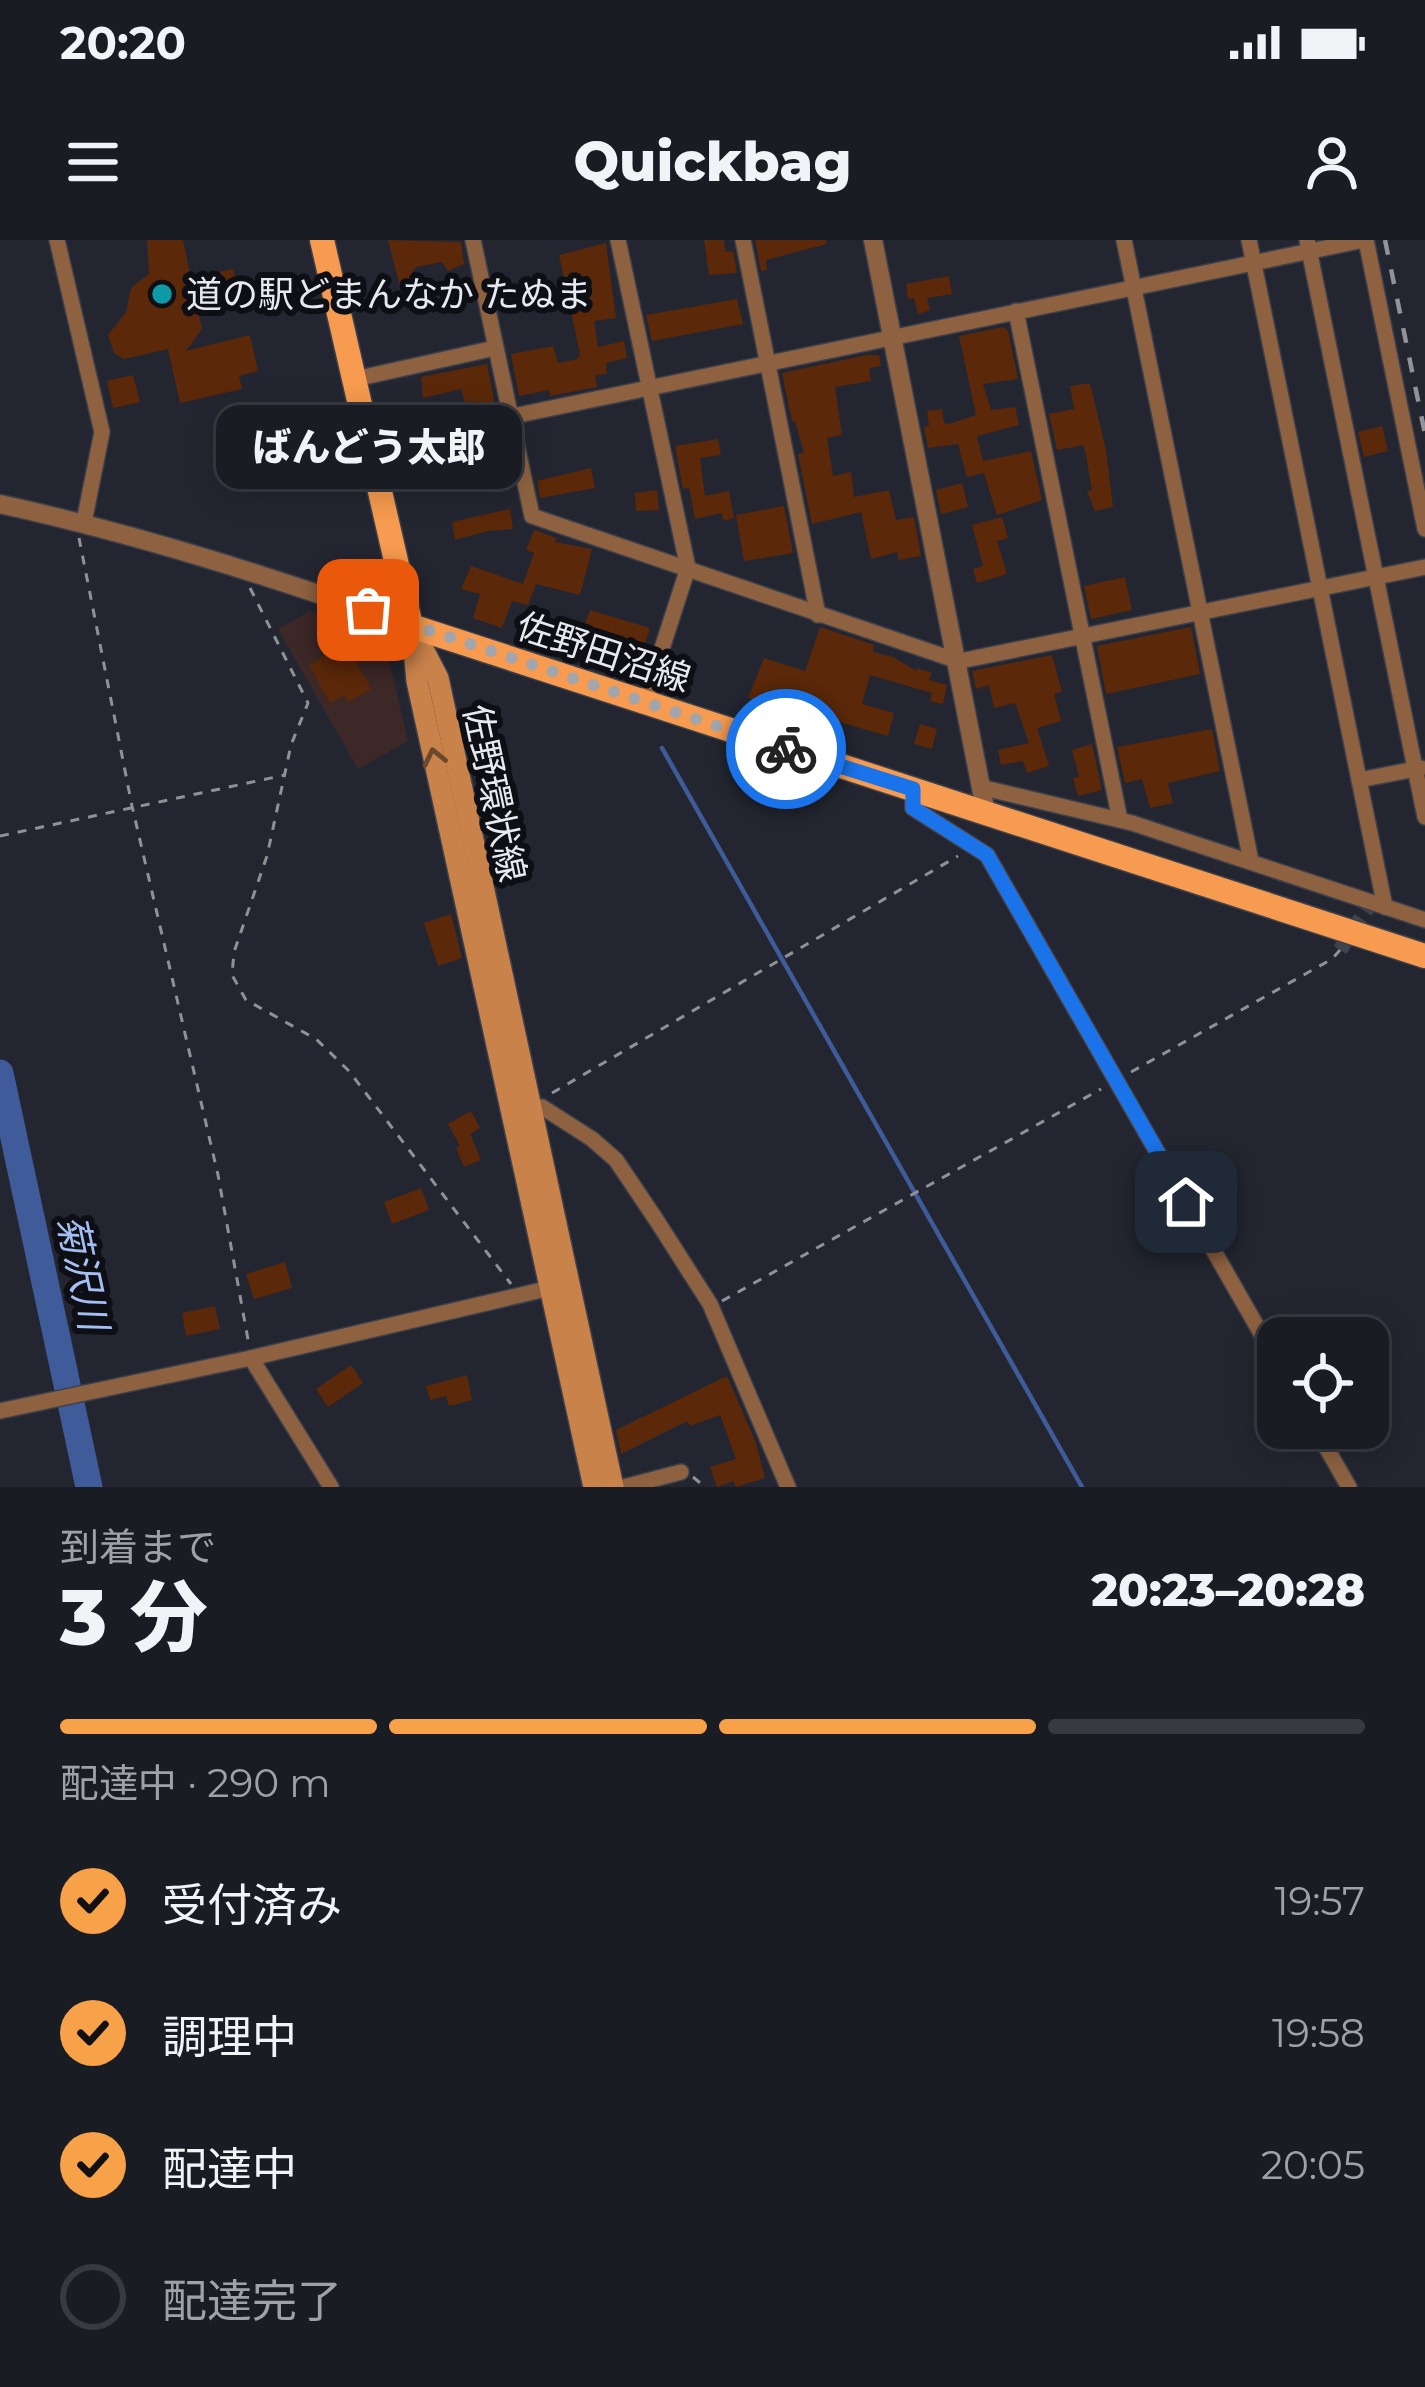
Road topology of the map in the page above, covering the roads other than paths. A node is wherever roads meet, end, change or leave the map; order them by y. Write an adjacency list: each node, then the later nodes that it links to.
1 (57, 240): 21 (street)
2 (322, 240): 17 (main road)
3 (473, 240): 15 (street)
4 (618, 240): 18 (street)
5 (743, 240): 16 (street)
6 (873, 240): 14 (street)
7 (1124, 240): 12 (street)
8 (1249, 240): 11 (street)
9 (1365, 240): 10 (street); 22 (street)
10 (1308, 245): 11 (street); 25 (street)
11 (1253, 262): 12 (street); 26 (street)
12 (1133, 286): 13 (street); 27 (street)
13 (1016, 310): 14 (street); 30 (street)
14 (892, 336): 16 (street); 31 (street)
15 (495, 348): 17 (street); 19 (street)
16 (765, 362): 18 (street); 28 (street)
17 (355, 379): 29 (main road)
18 (647, 387): 19 (street); 24 (street)
19 (509, 417): 24 (street)
20 (0, 504): 21 (street)
21 (80, 521): 29 (street)
22 (1425, 529)
23 (1425, 567): 25 (street)
24 (688, 568): 28 (street); 32 (street)
25 (1376, 577): 26 (street); 33 (street)
26 (1320, 589): 27 (street); 34 (street)
27 (1200, 612): 30 (street); 40 (street)
28 (818, 615): 31 (street)
29 (411, 626): 32 (main road, 佐野田沼線); 44 (main road, 佐野環状線)
30 (1082, 636): 31 (street); 39 (street)
31 (955, 661): 35 (street)
32 (644, 704): 36 (main road, 佐野田沼線)
33 (1420, 768): 34 (street); 38 (street)
34 (1359, 780): 41 (street)
35 (980, 787): 37 (street); 39 (street)
36 (913, 789): 37 (main road, 佐野田沼線); 46 (street)
37 (986, 813): 43 (main road, 佐野田沼線)
38 (1425, 818)
39 (1120, 820): 40 (street)
40 (1251, 861): 41 (street)
41 (1374, 905): 42 (street)
42 (1425, 920)
43 (1425, 956)
44 (528, 1110): 45 (main road, 佐野環状線); 54 (street)
45 (559, 1286): 47 (street); 52 (main road, 佐野環状線)
46 (1257, 1326)
47 (251, 1358): 48 (street); 51 (street)
48 (0, 1411)
49 (1327, 1449): 55 (street)
50 (681, 1472): 53 (street)
51 (331, 1487)
52 (595, 1487)
53 (624, 1487)
54 (788, 1487)
55 (1349, 1487)

